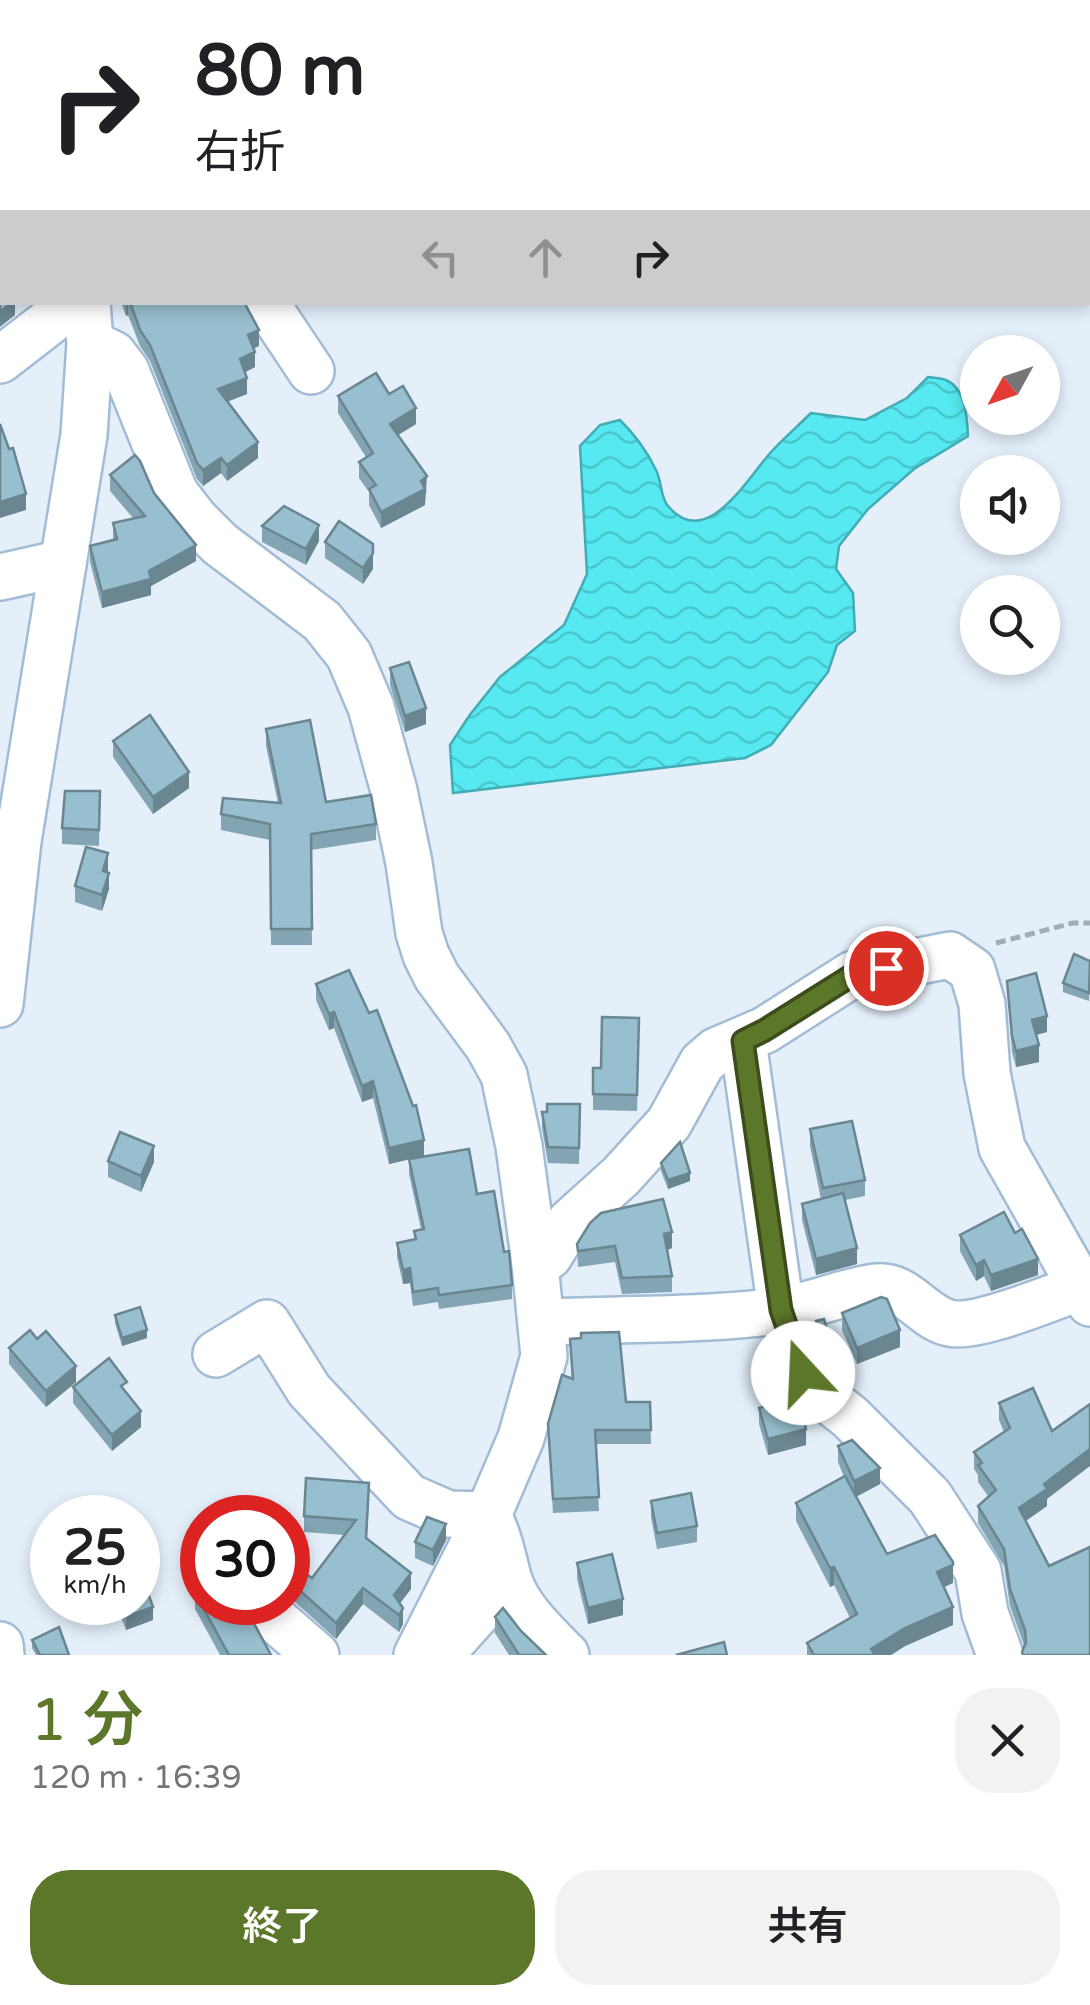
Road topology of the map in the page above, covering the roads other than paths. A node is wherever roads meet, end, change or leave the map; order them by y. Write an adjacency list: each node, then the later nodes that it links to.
1 (67, 305): 4 (street)
2 (282, 307): 5 (street)
3 (89, 323): 6 (street); 10 (street)
4 (0, 360)
5 (311, 371)
6 (63, 563): 7 (street); 8 (street)
7 (0, 577)
8 (0, 1004)
9 (743, 1041): 10 (street); 11 (street); 12 (street)
10 (535, 1264): 13 (street)
11 (1086, 1295): 12 (street)
12 (781, 1310): 13 (street); 24 (street)
13 (541, 1322): 15 (street)
14 (216, 1354): 15 (street)
15 (488, 1514): 16 (street); 21 (street)
16 (508, 1579): 22 (street); 23 (street)
17 (281, 1625): 20 (street)
18 (0, 1645): 19 (street)
19 (2, 1655)
20 (316, 1655)
21 (417, 1655)
22 (440, 1655)
23 (566, 1655)
24 (1000, 1655)

